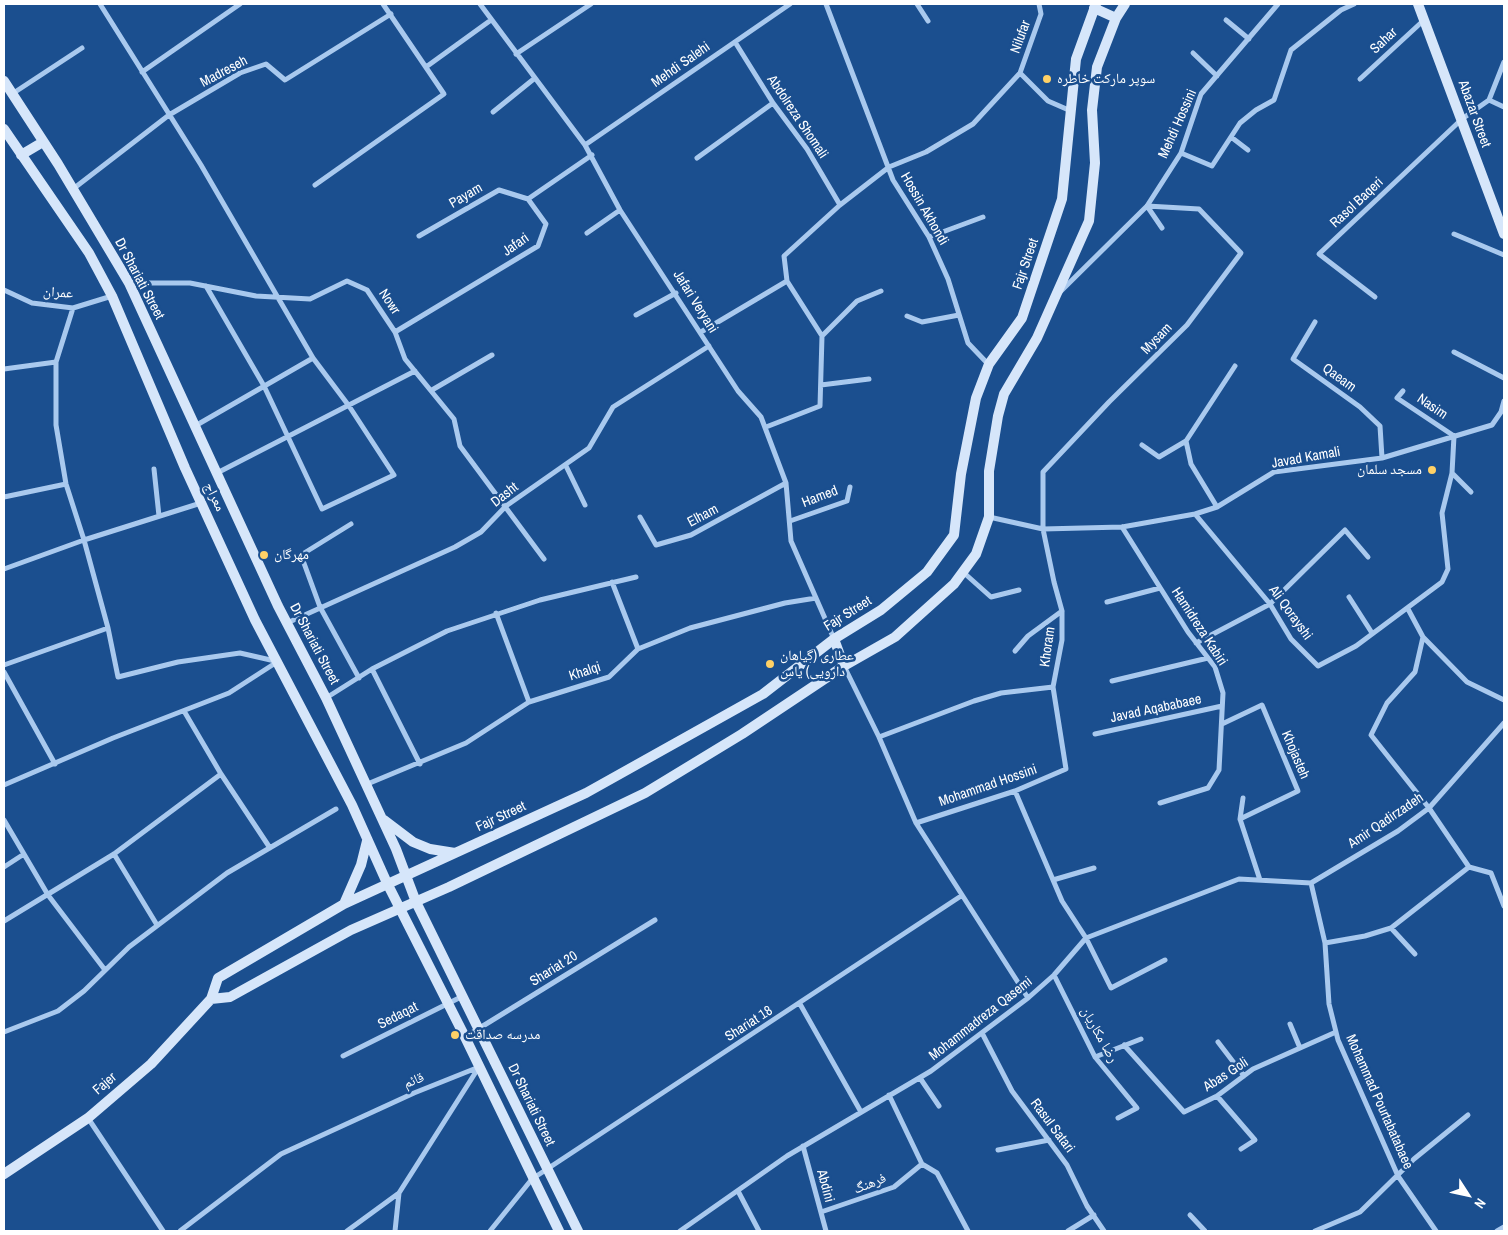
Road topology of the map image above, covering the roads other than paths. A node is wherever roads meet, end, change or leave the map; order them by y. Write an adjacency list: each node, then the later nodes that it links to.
1 (100, 4): 28 (street)
2 (240, 4): 28 (street)
3 (383, 4): 15 (street)
4 (480, 4): 18 (street, Jafari Veryani)
5 (591, 4): 25 (street)
6 (790, 4): 22 (street, Mehdi Salehi)
7 (826, 4): 51 (street, Hossin Akhondi)
8 (917, 4): 20 (street)
9 (1039, 4): 29 (street, Nilufar)
10 (1125, 4): 16 (main road)
11 (1278, 4): 21 (street, Mehdi Hossini)
12 (1354, 4): 43 (street)
13 (1418, 4): 17 (main road, Abazar Street)
14 (1095, 6): 16 (main road); 38 (main road, Fajr Street)
15 (391, 14): 27 (street); 40 (street, Madreseh)
16 (1116, 18): 72 (main road)
17 (1424, 19): 32 (street, Sahar); 41 (main road, Abazar Street)
18 (491, 20): 25 (street, Jafari Veryani); 27 (street)
19 (1226, 20): 21 (street)
20 (928, 21)
21 (1249, 39): 30 (street, Mehdi Hossini)
22 (735, 42): 36 (street, Abdolreza Shomali); 45 (street, Mehdi Salehi)
23 (82, 48): 34 (street)
24 (1193, 53): 30 (street)
25 (516, 54): 31 (street, Jafari Veryani)
26 (1504, 62): 35 (street)
27 (426, 67): 52 (street)
28 (142, 72): 40 (street)
29 (1020, 73): 38 (street, Nilufar); 51 (street)
30 (1217, 76): 47 (street, Mehdi Hossini)
31 (535, 78): 39 (street); 45 (street, Jafari Veryani)
32 (1360, 79)
33 (4, 82): 34 (main road, Dr Shariati Street)
34 (12, 94): 44 (main road, Dr Shariati Street)
35 (1489, 100): 37 (street); 41 (street)
36 (773, 103): 50 (street); 55 (street, Abdolreza Shomali)
37 (1504, 106)
38 (1071, 110): 89 (main road, Fajr Street)
39 (493, 112)
40 (169, 115): 53 (street, Madreseh); 74 (street)
41 (1462, 119): 62 (main road, Abazar Street); 75 (street, Rasol Baqeri)
42 (4, 130): 48 (main road, معراج)
43 (1231, 137): 46 (street); 47 (street)
44 (43, 142): 48 (main road); 53 (main road, Dr Shariati Street)
45 (585, 145): 49 (street, Jafari Veryani)
46 (1248, 150)
47 (1181, 153): 56 (street, Mehdi Hossini)
48 (21, 155): 73 (main road, معراج)
49 (592, 155): 54 (street); 57 (street, Jafari Veryani)
50 (697, 158)
51 (888, 167): 55 (street); 64 (street, Hossin Akhondi)
52 (315, 185)
53 (73, 190): 67 (main road, Dr Shariati Street)
54 (528, 199): 63 (street, Payam); 81 (street, Jafari)
55 (840, 205): 66 (street)
56 (1147, 206): 59 (street); 72 (street, Mehdi Hossini); 129 (street, Mysam)
57 (620, 210): 60 (street); 71 (street, Jafari Veryani)
58 (983, 217): 64 (street)
59 (1162, 228)
60 (587, 233)
61 (1454, 234): 65 (street)
62 (1504, 234)
63 (418, 236)
64 (929, 237): 78 (street, Hossin Akhondi)
65 (1504, 255)
66 (787, 281): 82 (street); 83 (street)
67 (129, 283): 68 (street, Nowr); 102 (main road, Dr Shariati Street)
68 (206, 286): 74 (street, Nowr); 96 (street)
69 (4, 290): 76 (street, عمران)
70 (881, 291): 83 (street)
71 (676, 293): 77 (street); 82 (street, Jafari Veryani)
72 (1058, 294): 125 (main road)
73 (112, 296): 76 (street, عمران); 118 (main road, معراج)
74 (279, 297): 81 (street, Nowr); 87 (street)
75 (1375, 297)
76 (73, 308): 88 (street)
77 (636, 315)
78 (959, 315): 79 (street); 89 (street, Hossin Akhondi)
79 (907, 316)
80 (1315, 322): 108 (street, Qaeam)
81 (395, 332): 92 (street, Nowr)
82 (701, 332): 84 (street, Jafari Veryani)
83 (822, 336): 95 (street)
84 (709, 346): 103 (street, Jafari Veryani); 109 (street, Dasht)
85 (1454, 352): 93 (street)
86 (492, 355): 97 (street)
87 (313, 358): 96 (street); 100 (street)
88 (56, 362): 91 (street); 114 (street)
89 (989, 364): 151 (main road, Fajr Street)
90 (1235, 366): 106 (street)
91 (4, 368)
92 (416, 371): 97 (street, Nowr); 100 (street)
93 (1504, 378)
94 (869, 379): 95 (street)
95 (820, 385): 103 (street)
96 (264, 386): 102 (street); 105 (street)
97 (432, 390): 120 (street, Nowr)
98 (1403, 391): 104 (street, Nasim)
99 (1504, 401): 101 (street, Javad Kamali)
100 (349, 406): 105 (street); 105 (street)
101 (1502, 414): 104 (street, Javad Kamali)
102 (195, 426): 112 (main road, Dr Shariati Street)
103 (766, 428): 113 (street, Jafari Veryani)
104 (1454, 436): 108 (street, Javad Kamali); 111 (street, Ali Qorayshi)
105 (288, 437): 112 (street)
106 (1186, 441): 107 (street); 121 (street)
107 (1142, 445)
108 (1382, 458): 121 (street, Javad Kamali)
109 (566, 466): 119 (street); 120 (street, Dasht)
110 (154, 469): 123 (street)
111 (1452, 473): 116 (street); 144 (street, Ali Qorayshi)
112 (217, 474): 147 (main road, Dr Shariati Street)
113 (786, 483): 124 (street, Elham); 126 (street, Jafari Veryani)
114 (66, 484): 117 (street); 130 (street)
115 (850, 487): 126 (street, Hamed)
116 (1471, 492)
117 (4, 497)
118 (202, 502): 123 (street); 156 (main road, معراج)
119 (585, 505)
120 (506, 506): 132 (street, Nowr); 143 (street, Dasht)
121 (1217, 507): 122 (street, Javad Kamali)
122 (1195, 514): 128 (street, Javad Kamali); 142 (street, Ali Qorayshi)
123 (159, 516): 130 (street)
124 (640, 517)
125 (989, 517): 129 (street, Javad Kamali); 134 (main road)
126 (790, 521): 140 (street, Jafari Veryani)
127 (352, 524): 143 (street)
128 (1122, 527): 129 (street, Javad Kamali); 137 (street, Hamidreza Kabiri)
129 (1043, 530): 145 (street, Khoram)
130 (84, 540): 133 (street); 148 (street)
131 (1368, 558): 142 (street)
132 (544, 560)
133 (4, 569)
134 (963, 572): 138 (street); 158 (main road)
135 (636, 577): 136 (street)
136 (612, 582): 146 (street); 153 (street)
137 (1160, 588): 141 (street); 152 (street, Hamidreza Kabiri)
138 (1019, 590)
139 (1349, 597): 149 (street)
140 (816, 598): 151 (street, Jafari Veryani); 153 (street, Khalqi)
141 (1107, 602)
142 (1270, 604): 149 (street, Ali Qorayshi); 152 (street)
143 (320, 606): 147 (street, Dasht); 161 (street)
144 (1408, 608): 149 (street, Ali Qorayshi); 150 (street)
145 (1062, 611): 154 (street); 163 (street, Khoram)
146 (496, 613): 159 (street); 166 (street)
147 (287, 623): 164 (main road, Dr Shariati Street)
148 (108, 628): 156 (street); 157 (street)
149 (1372, 633)
150 (1422, 637): 165 (street); 182 (street)
151 (834, 638): 158 (main road); 192 (main road, Fajr Street)
152 (1196, 643): 155 (street, Hamidreza Kabiri)
153 (638, 649): 166 (street, Khalqi)
154 (1015, 651)
155 (1208, 658): 162 (street); 167 (street, Hamidreza Kabiri)
156 (277, 661): 168 (street); 188 (main road, معراج)
157 (4, 666)
158 (844, 666): 172 (street); 201 (main road)
159 (372, 669): 161 (street); 174 (street)
160 (4, 672): 173 (street)
161 (359, 678): 164 (street)
162 (1112, 682)
163 (1053, 687): 172 (street); 175 (street, Khoram)
164 (326, 698): 178 (main road, Dr Shariati Street)
165 (1504, 700)
166 (530, 702): 174 (street, Khalqi)
167 (1222, 706): 170 (street, Hamidreza Kabiri); 171 (street, Javad Aqababaee)
168 (184, 711): 173 (street); 176 (street)
169 (1504, 723): 182 (street, Amir Qadirzadeh)
170 (1222, 724): 181 (street, Hamidreza Kabiri); 185 (street, Khojasteh)
171 (1095, 734)
172 (879, 736): 187 (street)
173 (55, 764): 177 (street)
174 (420, 764): 178 (street, Khalqi)
175 (1066, 769): 179 (street, Mohammad Hossini)
176 (221, 774): 189 (street); 191 (street)
177 (4, 785)
178 (365, 785): 184 (main road, Dr Shariati Street)
179 (1016, 792): 187 (street, Mohammad Hossini); 197 (street)
180 (1243, 798): 185 (street)
181 (1160, 803)
182 (1429, 808): 194 (street); 199 (street, Amir Qadirzadeh)
183 (336, 809): 189 (street)
184 (381, 819): 192 (main road); 196 (main road, Dr Shariati Street)
185 (1240, 819): 198 (street)
186 (4, 820): 190 (street)
187 (916, 823): 203 (street)
188 (367, 842): 200 (main road, معراج); 205 (main road)
189 (270, 848): 211 (street)
190 (24, 854): 193 (street); 202 (street)
191 (114, 854): 202 (street); 211 (street)
192 (456, 854): 196 (main road, Fajr Street)
193 (4, 867)
194 (1469, 867): 206 (street); 212 (street)
195 (1094, 868): 197 (street)
196 (405, 875): 200 (main road, Fajr Street); 204 (main road, Dr Shariati Street)
197 (1053, 880): 213 (street)
198 (1260, 880): 199 (street, Mohammadreza Qasemi); 213 (street, Mohammadreza Qasemi)
199 (1311, 883): 214 (street, Mohammad Pourtabatabaee)
200 (387, 884): 205 (main road, Fajr Street); 207 (main road)
201 (435, 893): 204 (main road); 210 (main road)
202 (48, 895): 209 (street); 217 (street)
203 (961, 896): 220 (street); 223 (street, Shariat 18)
204 (416, 902): 207 (main road); 210 (main road, Dr Shariati Street)
205 (344, 904): 221 (main road, Fajr Street)
206 (1504, 906)
207 (399, 909): 221 (main road); 222 (main road)
208 (655, 920): 225 (street, Shariat 20)
209 (4, 921)
210 (426, 921): 219 (main road, Dr Shariati Street)
211 (157, 925): 217 (street)
212 (1391, 928): 214 (street); 215 (street)
213 (1086, 938): 216 (street); 218 (street, Mohammadreza Qasemi)
214 (1325, 943): 227 (street, Mohammad Pourtabatabaee)
215 (1415, 954)
216 (1166, 960)
217 (106, 970): 226 (street)
218 (1054, 975): 220 (street, Mohammadreza Qasemi); 235 (street, رضا مکاریان)
219 (462, 996): 222 (street, Sedaqat); 225 (main road, Dr Shariati Street)
220 (1028, 998): 228 (street, Mohammadreza Qasemi)
221 (210, 999): 245 (main road, Fajer)
222 (447, 1004): 229 (main road); 234 (street, Sedaqat)
223 (800, 1004): 243 (street); 252 (street, Shariat 18)
224 (1290, 1024): 233 (street)
225 (478, 1029): 229 (street, Shariat 20); 236 (main road, Dr Shariati Street)
226 (4, 1032)
227 (1336, 1032): 233 (street, Abas Goli); 254 (street, Mohammad Pourtabatabaee)
228 (982, 1033): 239 (street, Mohammadreza Qasemi); 247 (street, Rasul Satari)
229 (465, 1037): 237 (main road)
230 (1140, 1039): 232 (street)
231 (1218, 1042): 238 (street)
232 (1124, 1046): 235 (street); 241 (street, Abas Goli)
233 (1300, 1048): 238 (street, Abas Goli)
234 (343, 1056)
235 (1095, 1057): 246 (street, رضا مکاریان)
236 (494, 1060): 237 (street, قائم); 252 (main road, Dr Shariati Street)
237 (479, 1067): 255 (main road); 257 (street); 265 (street, قائم)
238 (1244, 1076): 241 (street, Abas Goli)
239 (920, 1078): 240 (street, Mohammadreza Qasemi); 242 (street)
240 (889, 1095): 243 (street, Mohammadreza Qasemi); 251 (street)
241 (1217, 1096): 249 (street)
242 (939, 1106)
243 (861, 1112): 248 (street, Mohammadreza Qasemi)
244 (1468, 1116): 254 (street)
245 (88, 1118): 253 (main road, Fajer); 264 (street)
246 (1118, 1118)
247 (1049, 1140): 250 (street); 260 (street, Rasul Satari)
248 (803, 1146): 256 (street, Mohammadreza Qasemi); 258 (street, Abdini)
249 (1241, 1149)
250 (998, 1150)
251 (922, 1164): 258 (street, فرهنگ); 274 (street)
252 (548, 1170): 255 (street, Shariat 18); 270 (main road, Dr Shariati Street)
253 (4, 1174)
254 (1398, 1176): 263 (street); 278 (street, Mohammad Pourtabatabaee)
255 (532, 1179): 268 (street); 269 (main road)
256 (738, 1191): 271 (street, Mohammadreza Qasemi); 272 (street)
257 (399, 1193): 266 (street); 267 (street)
258 (821, 1212): 273 (street, Abdini)
259 (1190, 1214): 262 (street)
260 (1094, 1215): 275 (street); 276 (street, Rasul Satari)
261 (1504, 1227): 279 (street)
262 (1203, 1230)
263 (1325, 1230): 277 (street)
264 (163, 1231)
265 (180, 1231)
266 (347, 1231)
267 (395, 1231)
268 (490, 1231)
269 (559, 1231)
270 (578, 1231)
271 (680, 1231)
272 (759, 1231)
273 (826, 1231)
274 (968, 1231)
275 (1068, 1231)
276 (1104, 1231)
277 (1315, 1231)
278 (1436, 1231)
279 (1497, 1231)

